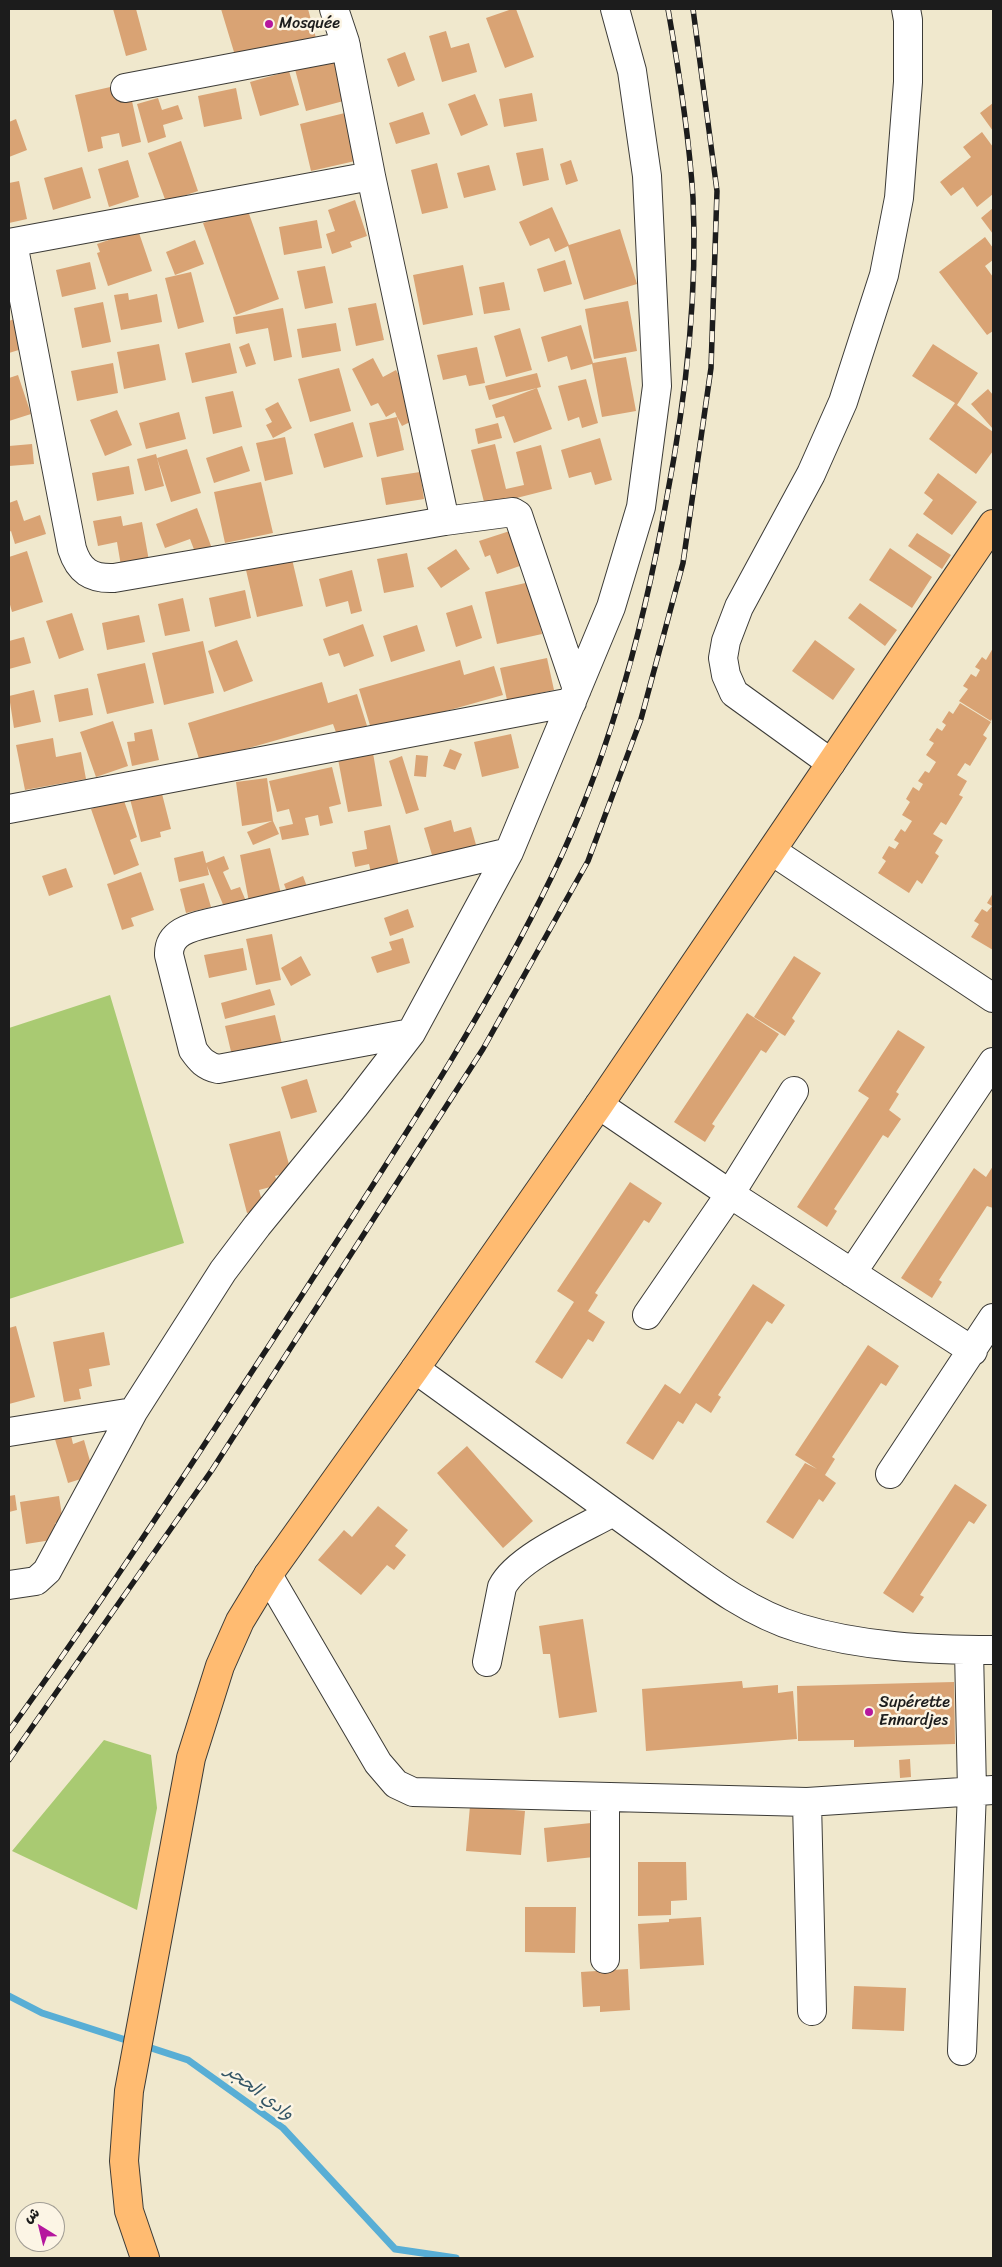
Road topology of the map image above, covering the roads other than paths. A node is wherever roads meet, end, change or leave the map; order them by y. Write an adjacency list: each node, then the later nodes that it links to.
1 (334, 9): 4 (street)
2 (614, 9): 10 (street)
3 (906, 9): 11 (street)
4 (346, 46): 5 (street); 6 (street)
5 (125, 88)
6 (371, 176): 7 (street); 8 (street)
7 (11, 243): 8 (street)
8 (445, 521): 10 (street)
9 (993, 524): 11 (main road)
10 (575, 695): 12 (street); 14 (street)
11 (830, 763): 13 (main road)
12 (9, 809)
13 (772, 851): 15 (street); 19 (main road)
14 (509, 852): 16 (street); 16 (street)
15 (993, 998)
16 (411, 1033): 26 (street)
17 (993, 1062): 21 (street)
18 (794, 1091): 20 (street)
19 (599, 1105): 20 (street); 25 (main road)
20 (730, 1194): 21 (street); 22 (street)
21 (852, 1273): 24 (street)
22 (647, 1315)
23 (993, 1318): 24 (street)
24 (973, 1351): 28 (street)
25 (415, 1369): 29 (street); 30 (main road)
26 (133, 1412): 27 (street); 31 (street)
27 (9, 1432)
28 (890, 1474)
29 (613, 1512): 32 (street); 33 (street)
30 (268, 1576): 35 (street); 40 (main road)
31 (9, 1585)
32 (981, 1650): 34 (street)
33 (487, 1662)
34 (983, 1791): 36 (street); 39 (street)
35 (605, 1798): 36 (street); 37 (street)
36 (807, 1802): 38 (street)
37 (605, 1959)
38 (812, 2011)
39 (962, 2051)
40 (145, 2258)

